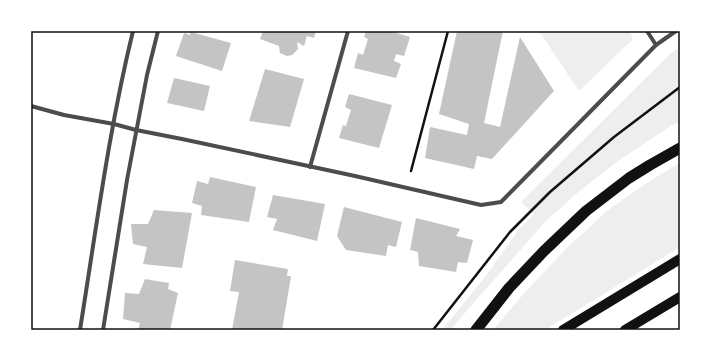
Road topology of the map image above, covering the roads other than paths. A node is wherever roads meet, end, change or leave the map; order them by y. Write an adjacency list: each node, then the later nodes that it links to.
1 (133, 31): 8 (street)
2 (158, 31): 9 (street)
3 (348, 31): 11 (street)
4 (647, 31): 6 (street)
5 (676, 31): 6 (street)
6 (656, 45): 11 (street)
7 (31, 106): 8 (street)
8 (114, 124): 9 (street); 14 (street)
9 (136, 130): 11 (street); 15 (street)
10 (680, 148): 16 (highway)
11 (310, 167)
12 (680, 259): 17 (main road)
13 (680, 297): 18 (main road)
14 (80, 330)
15 (103, 330)
16 (476, 330)
17 (563, 330)
18 (625, 330)

